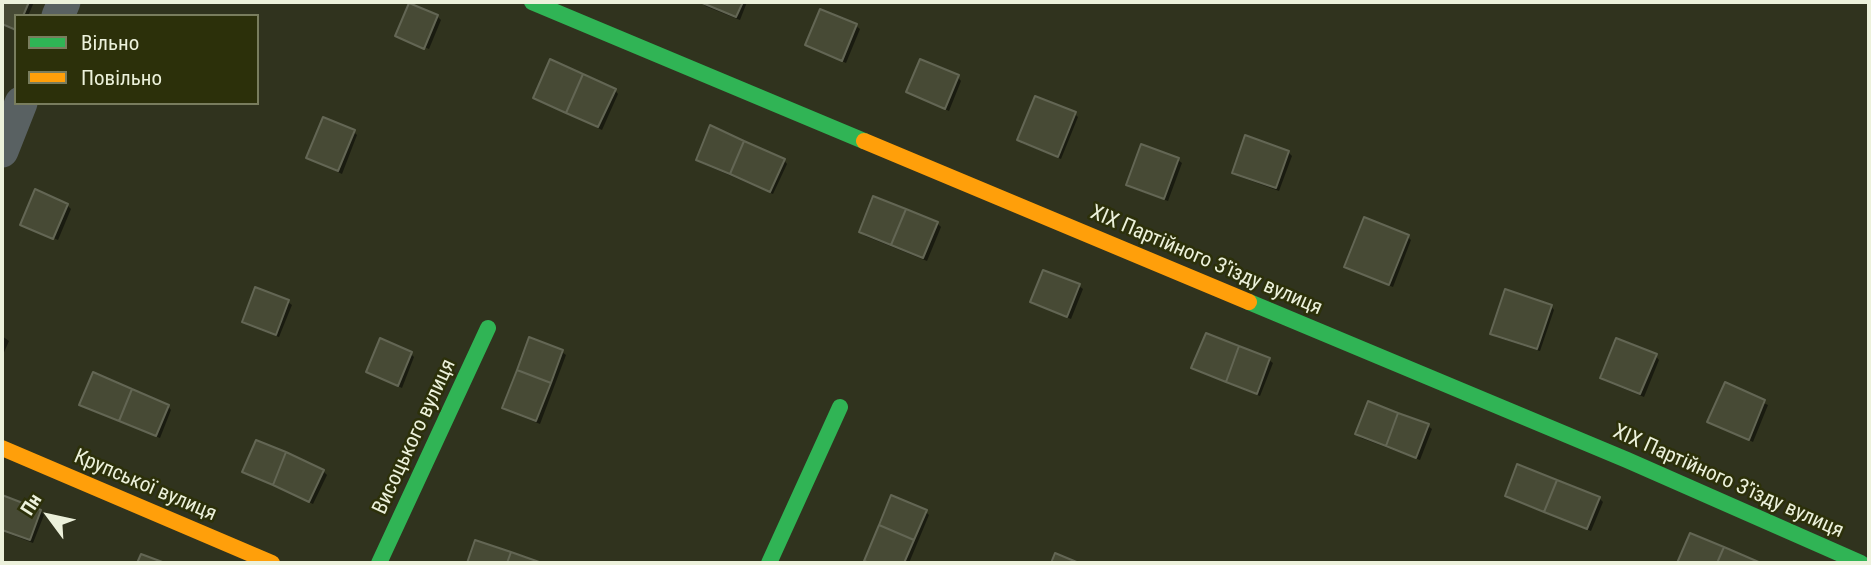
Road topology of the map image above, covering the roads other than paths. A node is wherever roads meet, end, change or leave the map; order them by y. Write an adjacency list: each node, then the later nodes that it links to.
1 (532, 2): 10 (street, XIX Партійного З'їзду вулиця)
2 (21, 105): 3 (street)
3 (2, 150)
4 (488, 328): 8 (street, Висоцького вулиця)
5 (840, 407): 9 (street)
6 (2, 448): 7 (street, Крупської вулиця)
7 (272, 563)
8 (379, 563)
9 (769, 563)
10 (1861, 563)

